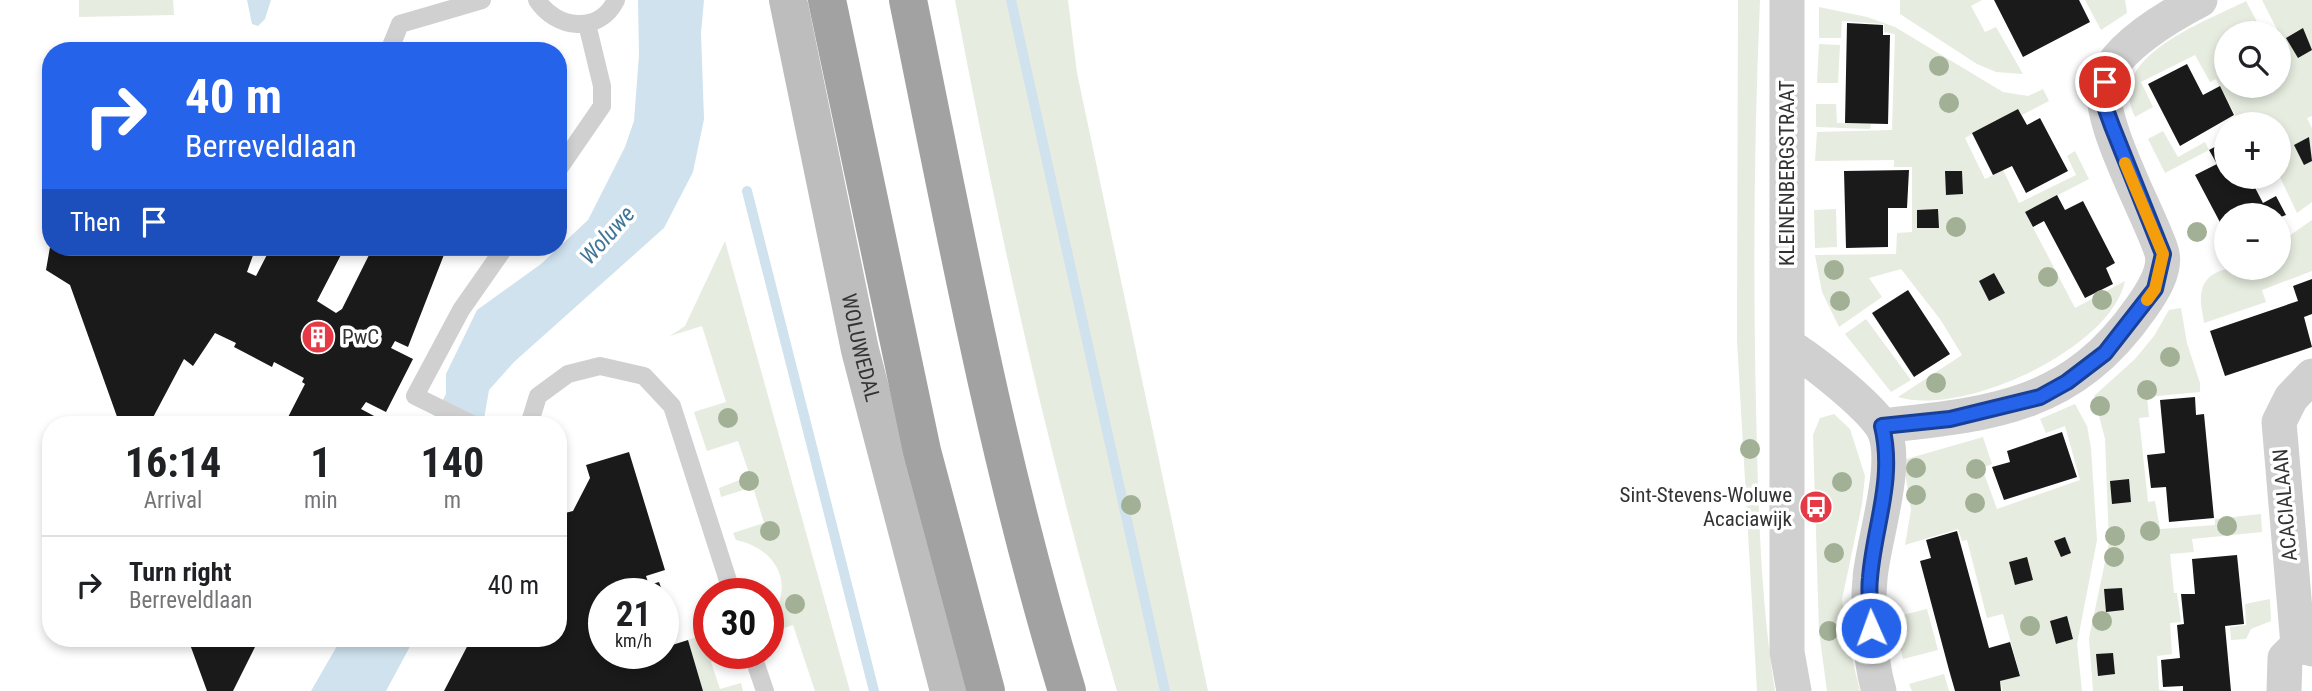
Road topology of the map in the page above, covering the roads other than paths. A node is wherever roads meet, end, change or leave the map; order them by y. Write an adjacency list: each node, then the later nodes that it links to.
1 (482, 0): 10 (lane)
2 (537, 0): 9 (lane)
3 (616, 0): 9 (lane)
4 (788, 0): 22 (main road, WOLUWEDAL)
5 (827, 0): 23 (highway, WOLUWEDAL)
6 (908, 0): 24 (highway)
7 (1787, 0): 13 (street, KLEINENBERGSTRAAT)
8 (2200, 0): 17 (street)
9 (587, 24): 11 (lane)
10 (393, 42)
11 (567, 157)
12 (499, 256): 15 (lane)
13 (1787, 345): 17 (street); 25 (street, KLEINENBERGSTRAAT)
14 (2312, 376): 19 (street, ACACIALAAN)
15 (457, 416)
16 (532, 416): 18 (lane)
17 (1882, 426): 26 (street)
18 (727, 578)
19 (2305, 647): 27 (street, ACACIALAAN)
20 (757, 669): 21 (lane)
21 (765, 691)
22 (949, 691)
23 (986, 691)
24 (1067, 691)
25 (1794, 691)
26 (1879, 691)
27 (2284, 691)

